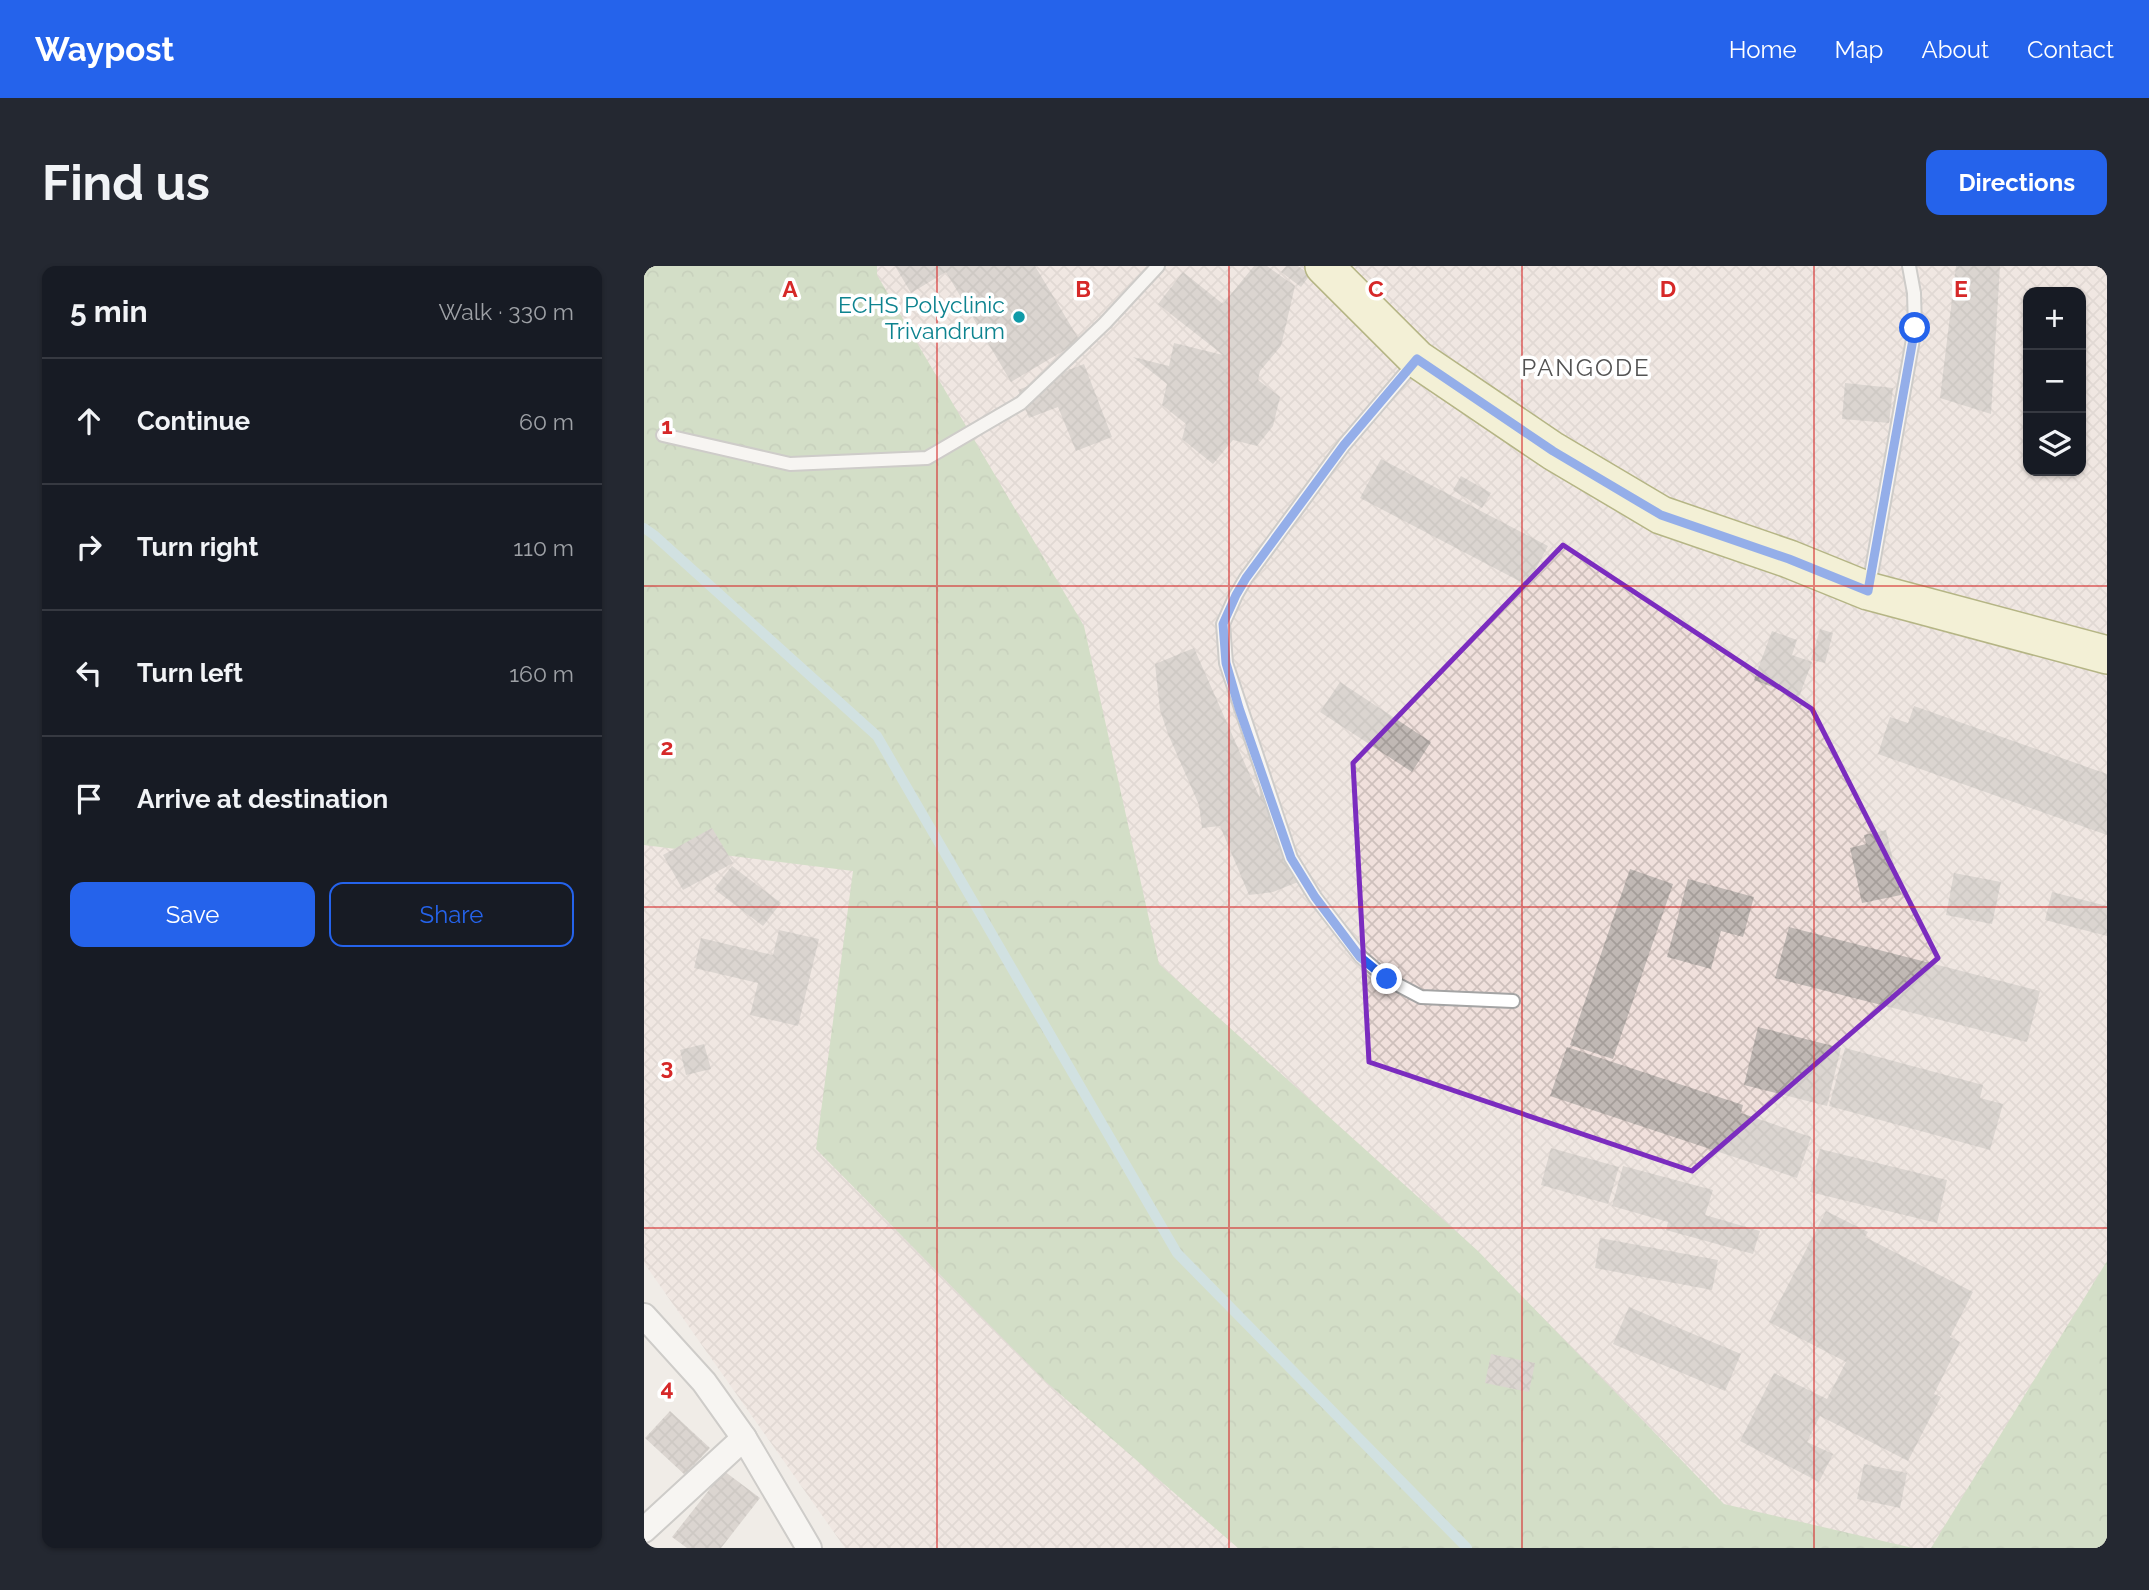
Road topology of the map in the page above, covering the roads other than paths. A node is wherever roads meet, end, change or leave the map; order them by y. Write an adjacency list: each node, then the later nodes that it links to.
1 (1158, 266): 5 (lane)
2 (1324, 266): 4 (main road)
3 (1909, 266): 6 (lane)
4 (1417, 359): 6 (main road); 8 (lane)
5 (663, 435)
6 (1868, 591): 7 (main road)
7 (2107, 654)
8 (1513, 1001)
9 (644, 1316): 10 (street)
10 (744, 1438): 11 (street); 12 (street)
11 (644, 1530)
12 (809, 1548)

